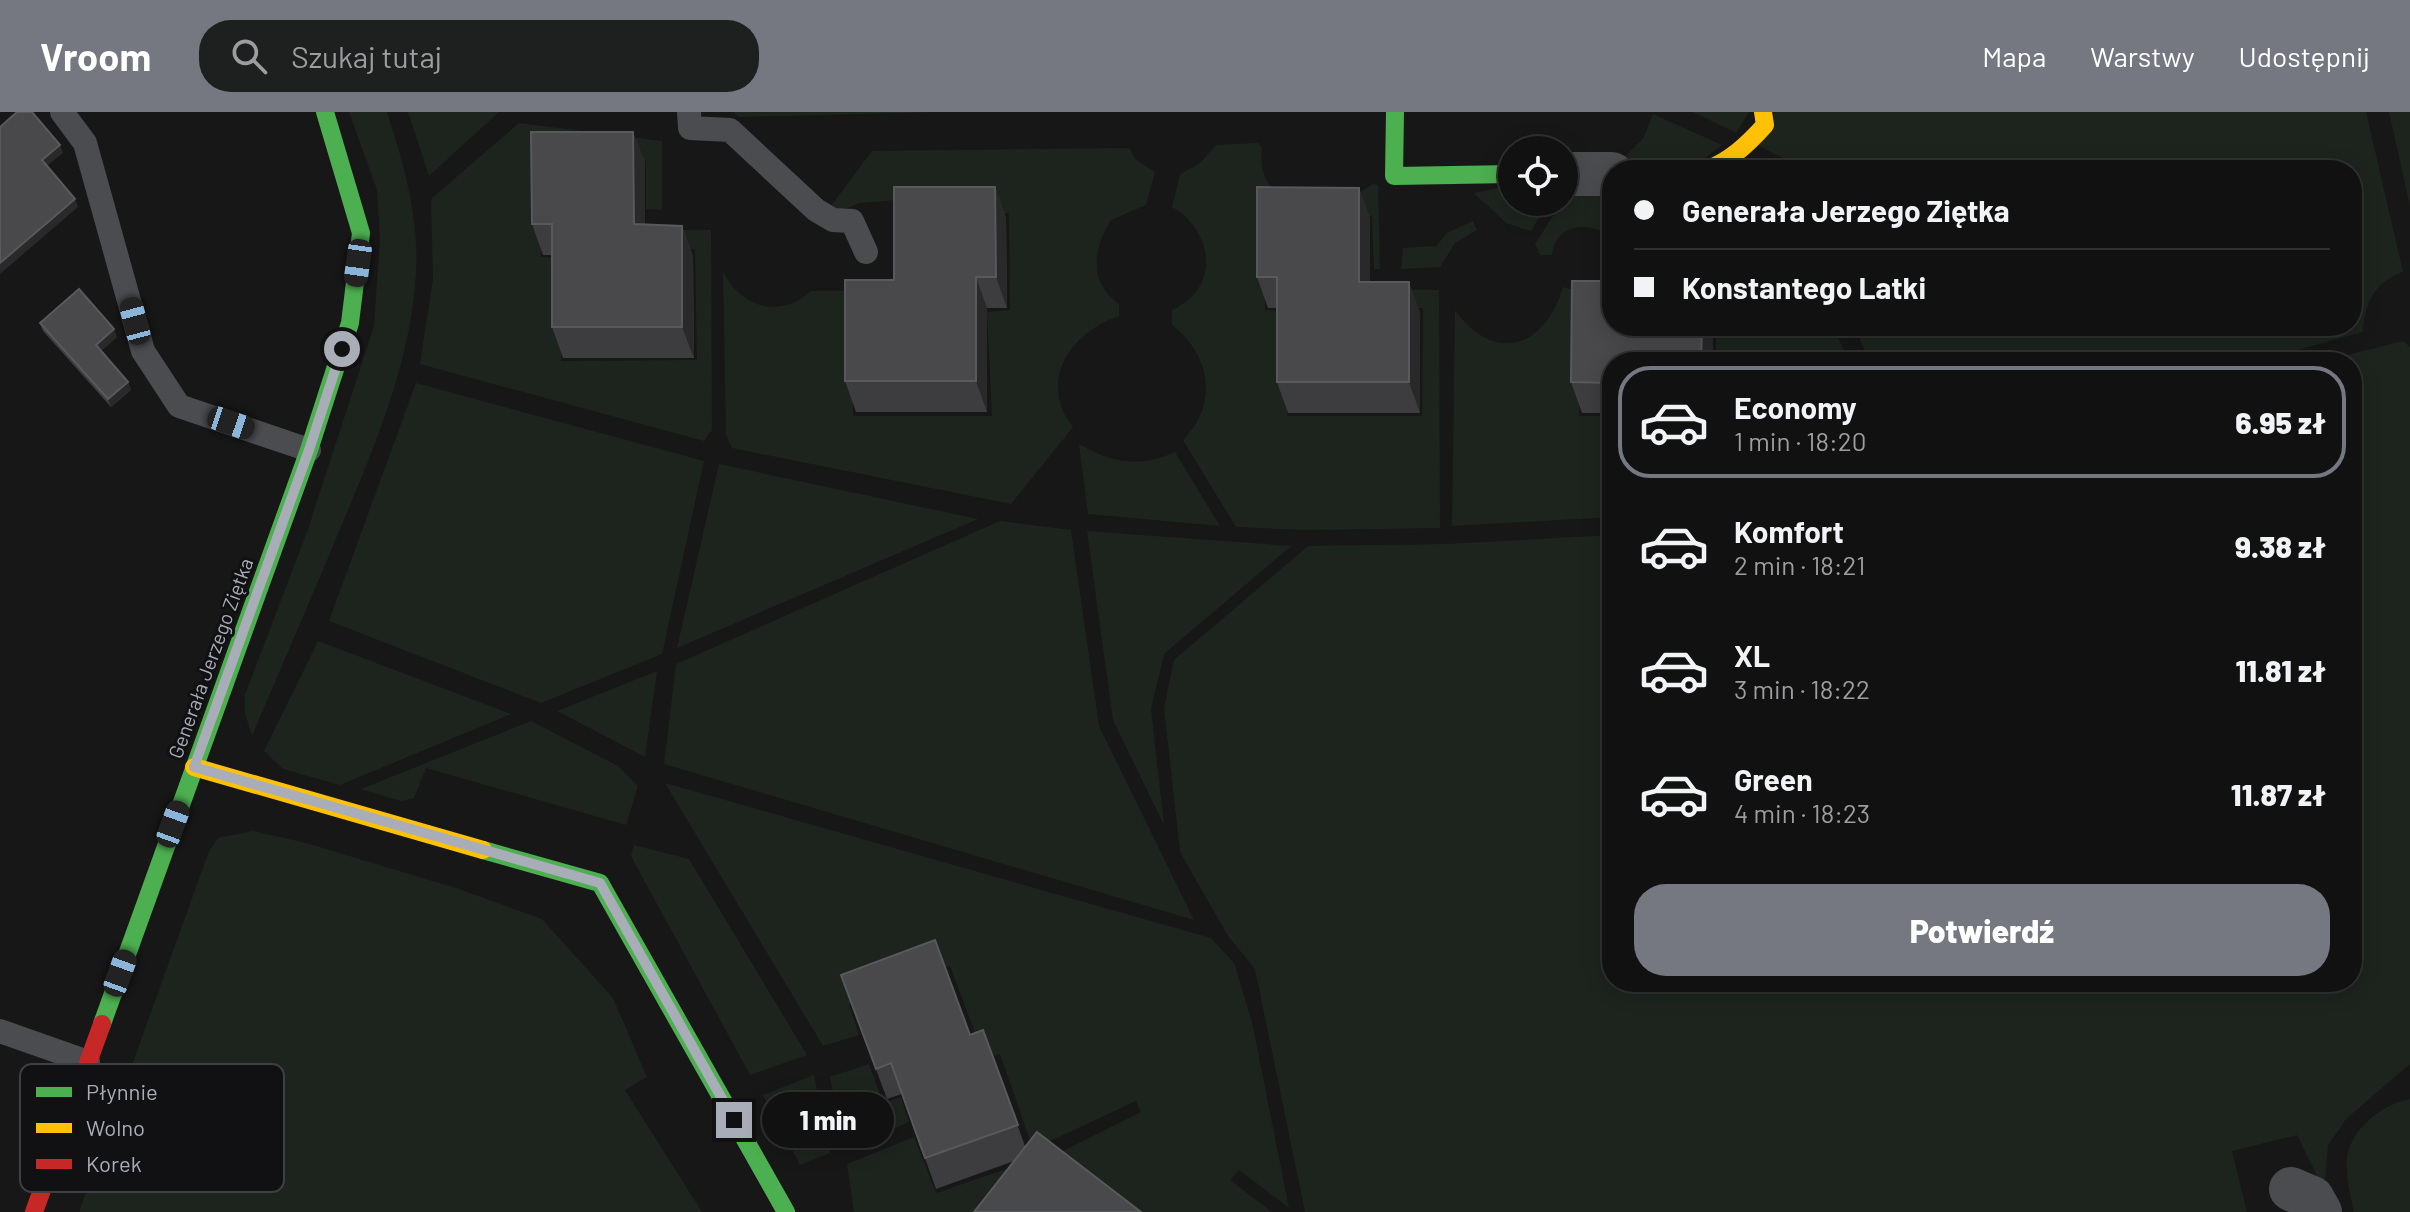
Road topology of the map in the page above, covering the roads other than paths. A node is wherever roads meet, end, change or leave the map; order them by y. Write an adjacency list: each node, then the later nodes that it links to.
1 (62, 112): 11 (lane)
2 (325, 112): 11 (street, Generała Jerzego Ziętka)
3 (689, 112): 10 (lane)
4 (1395, 112): 7 (street)
5 (1763, 112): 6 (street)
6 (1729, 160)
7 (1498, 174)
8 (1578, 174): 9 (street)
9 (1602, 174)
10 (866, 252)
11 (309, 450): 12 (street, Generała Jerzego Ziętka)
12 (194, 767): 14 (street, Generała Jerzego Ziętka); 17 (street)
13 (0, 1031): 14 (lane)
14 (88, 1062)
15 (41, 1192): 16 (street, Generała Jerzego Ziętka)
16 (34, 1212)
17 (786, 1212)

